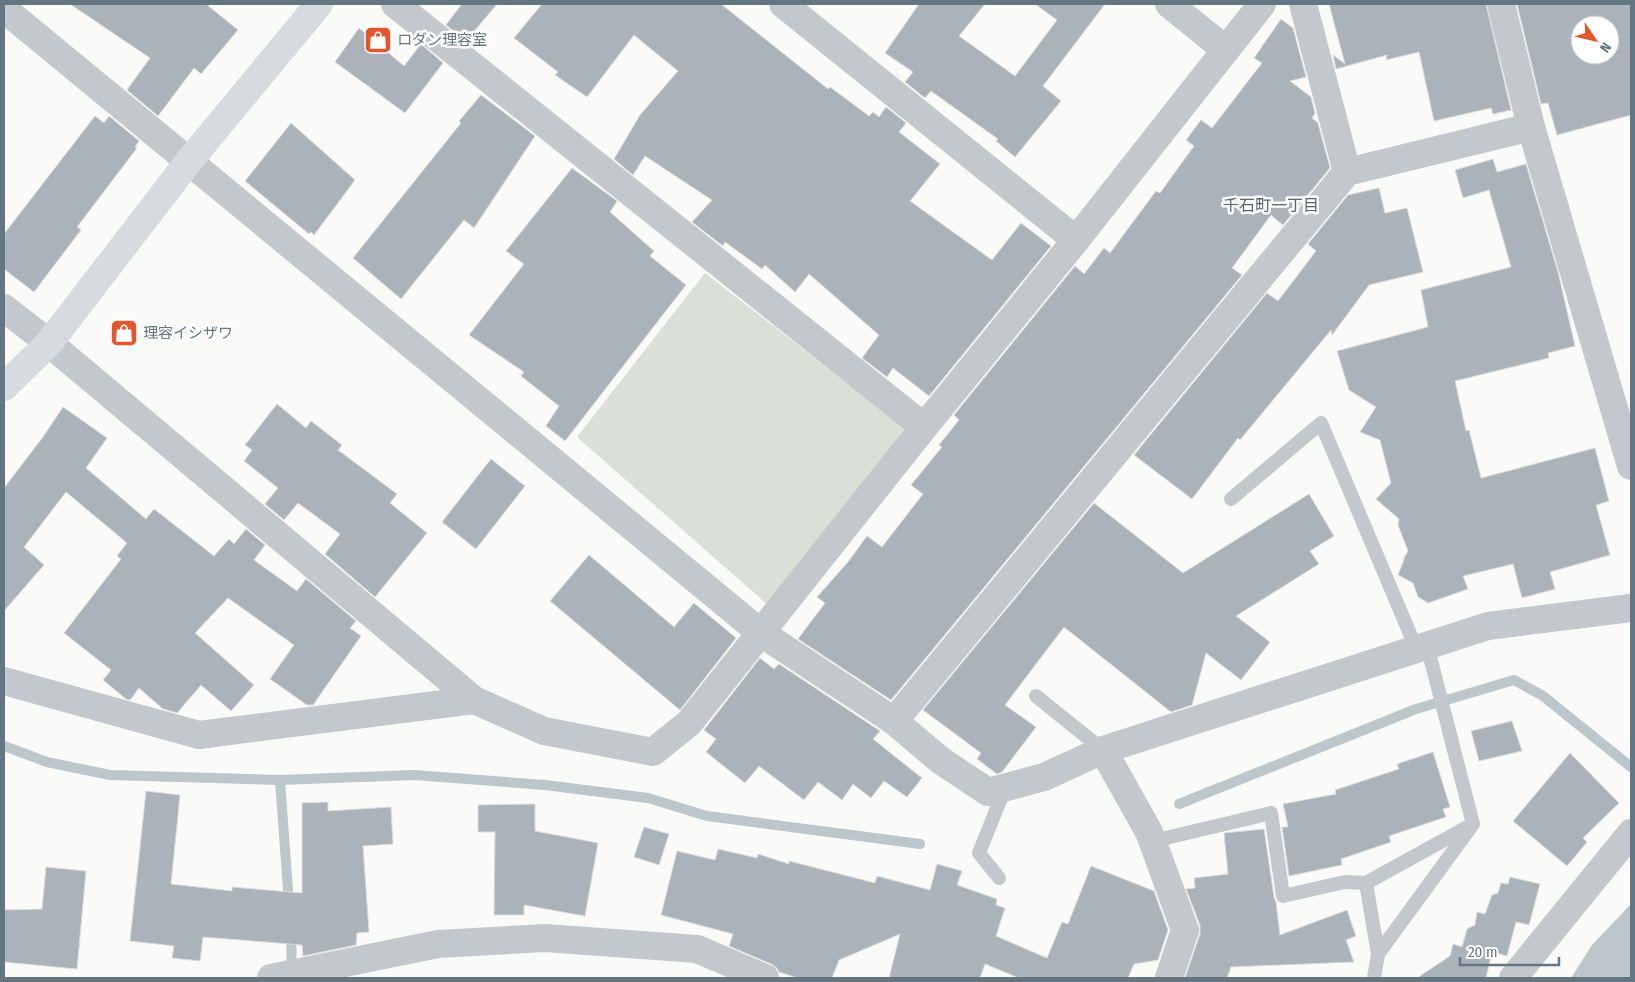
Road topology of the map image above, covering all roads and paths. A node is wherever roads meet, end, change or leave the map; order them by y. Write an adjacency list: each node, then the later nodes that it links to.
1 (319, 4): 11 (street)
2 (395, 4): 17 (street)
3 (783, 4): 13 (street)
4 (1169, 4): 9 (street)
5 (1262, 4): 9 (street)
6 (1303, 4): 12 (street)
7 (1501, 4): 10 (street)
8 (4, 9): 11 (street)
9 (1226, 50): 13 (street)
10 (1531, 127): 12 (street); 18 (street)
11 (189, 161): 15 (street); 21 (street)
12 (1348, 172): 26 (street)
13 (1076, 240): 17 (street)
14 (4, 308): 15 (street)
15 (49, 343): 16 (street); 25 (street)
16 (4, 387)
17 (924, 427): 21 (street)
18 (1631, 466)
19 (1231, 499): 22 (lane)
20 (1631, 608): 22 (street)
21 (761, 632): 25 (street); 26 (street)
22 (1422, 647): 27 (street); 29 (lane)
23 (4, 681): 25 (street)
24 (1036, 696): 27 (lane)
25 (474, 700)
26 (894, 721): 28 (street)
27 (1103, 750): 28 (street); 31 (street)
28 (1005, 788): 32 (lane)
29 (1474, 824): 33 (lane); 34 (lane)
30 (1631, 833): 39 (street)
31 (1151, 837): 33 (lane); 37 (street)
32 (999, 878)
33 (1366, 883): 34 (lane)
34 (1378, 954): 38 (lane)
35 (275, 977): 36 (street)
36 (765, 978)
37 (1168, 978)
38 (1374, 978)
39 (1513, 978)

